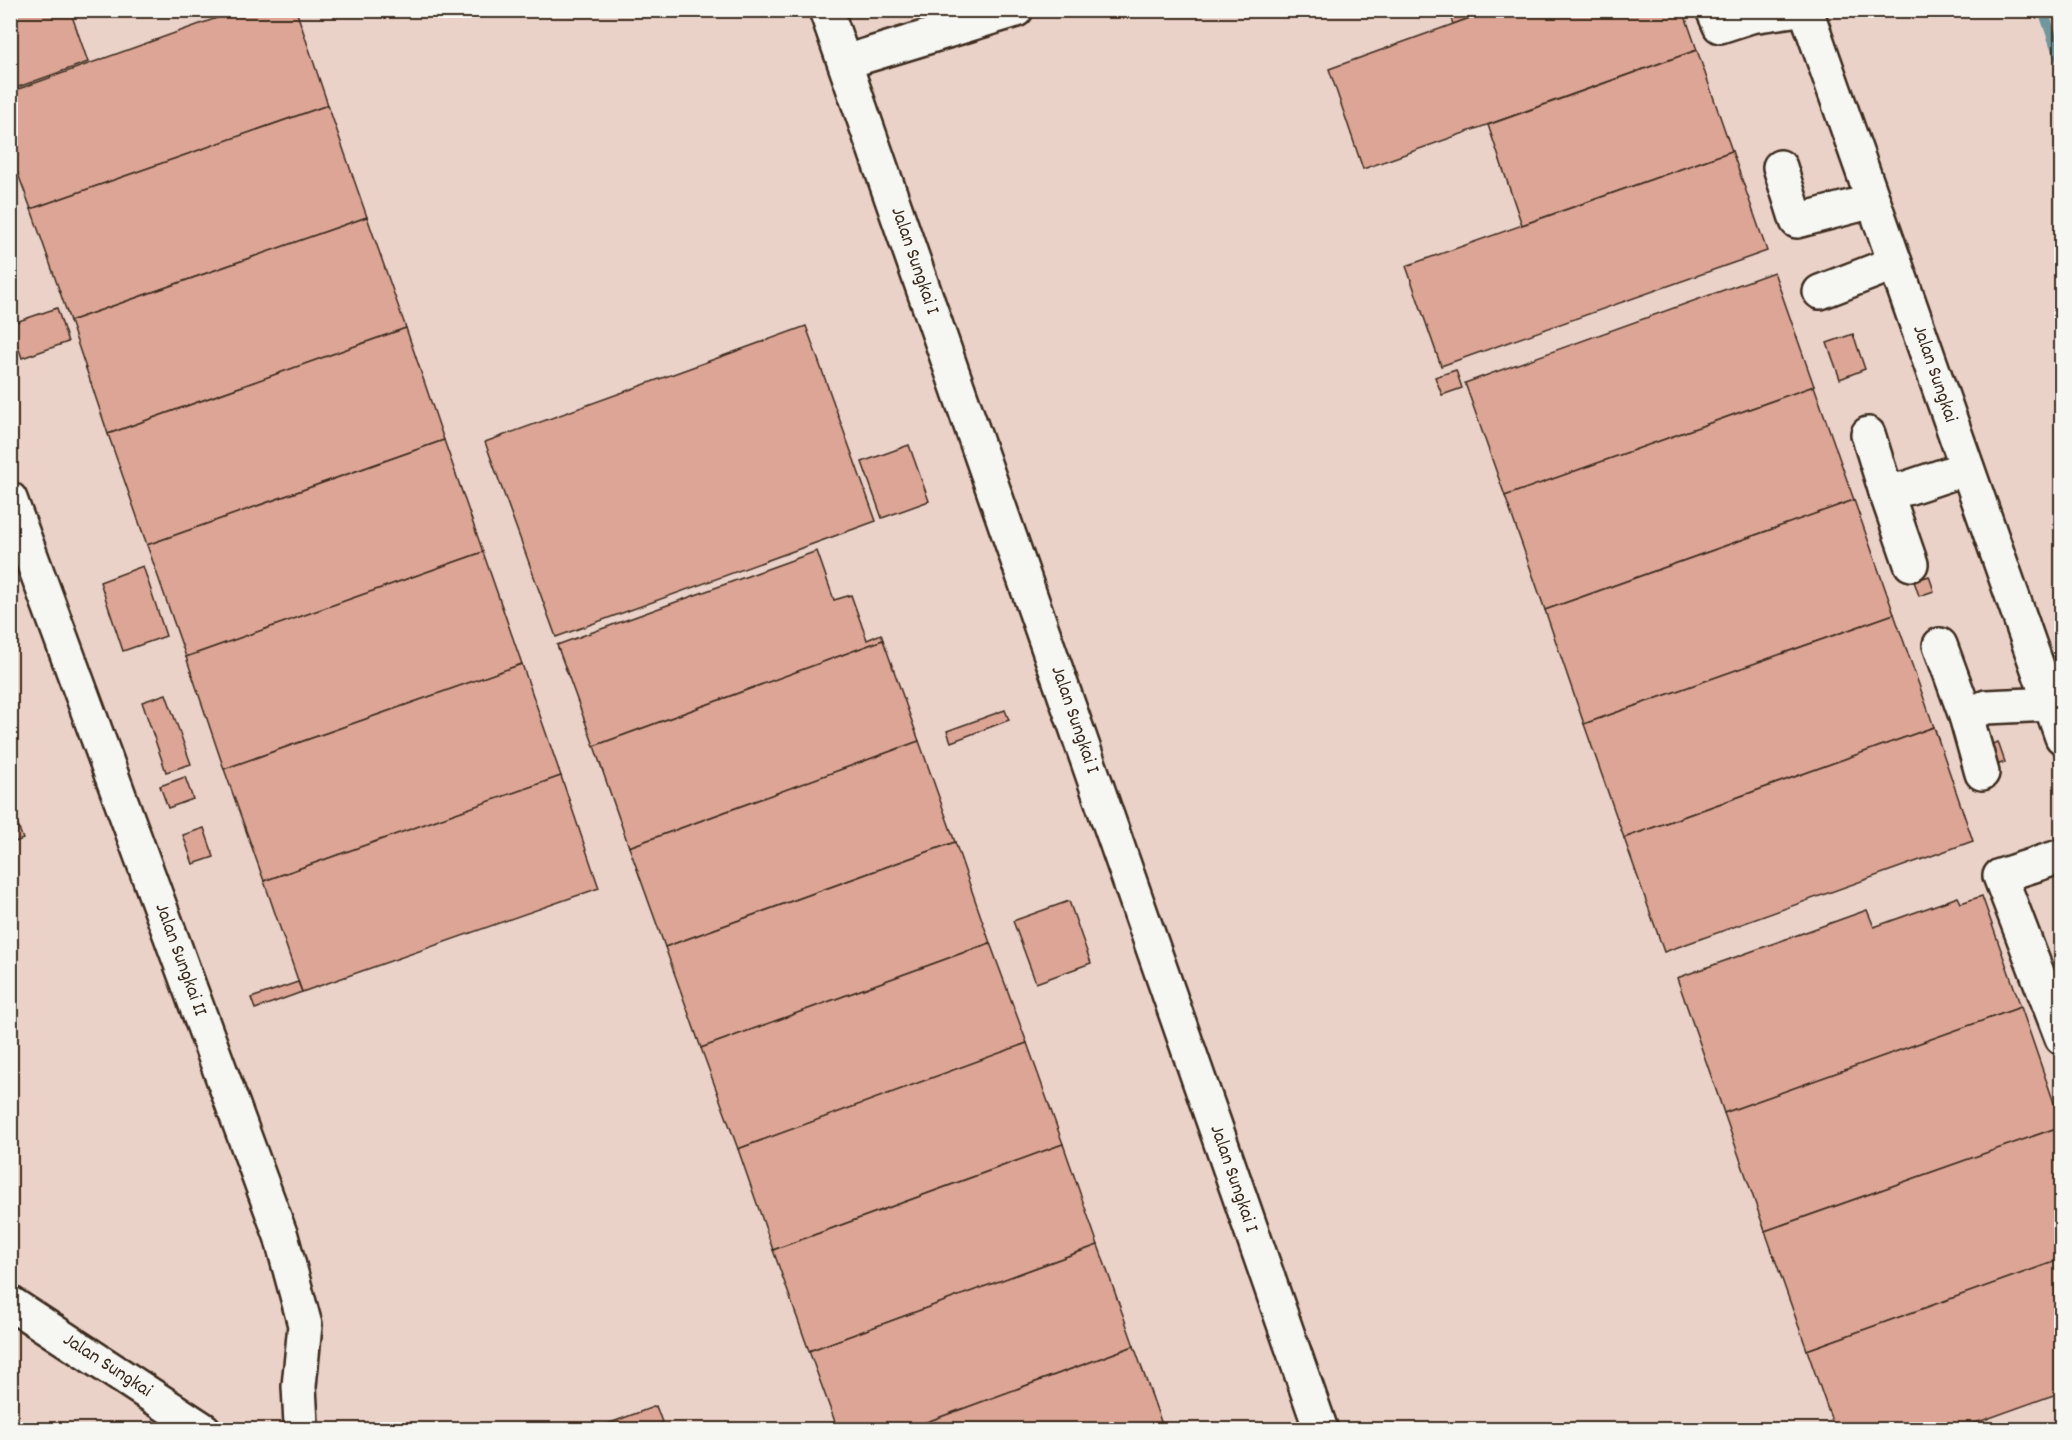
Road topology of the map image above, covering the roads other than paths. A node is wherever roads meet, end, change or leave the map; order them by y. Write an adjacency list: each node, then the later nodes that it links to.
1 (826, 10): 6 (street, Jalan Sungkai I)
2 (1016, 10): 6 (street)
3 (1713, 10): 4 (street)
4 (1792, 10)
5 (1806, 10): 8 (street, Jalan Sungkai)
6 (845, 62): 26 (street, Jalan Sungkai I)
7 (1780, 167): 8 (street)
8 (1873, 201): 9 (street, Jalan Sungkai)
9 (1895, 263): 10 (street); 12 (street, Jalan Sungkai)
10 (1820, 292)
11 (1868, 434): 13 (street)
12 (1967, 468): 13 (street); 17 (street, Jalan Sungkai)
13 (1886, 492): 15 (street)
14 (10, 499): 25 (street, Jalan Sungkai II)
15 (1911, 564)
16 (1940, 645): 18 (street)
17 (2050, 704): 18 (street); 19 (street, Jalan Sungkai)
18 (1966, 716): 20 (street)
19 (2061, 736)
20 (1982, 773)
21 (2061, 856): 22 (street)
22 (2061, 1038)
23 (10, 1303): 24 (street, Jalan Sungkai)
24 (204, 1430)
25 (300, 1430)
26 (1321, 1430)

